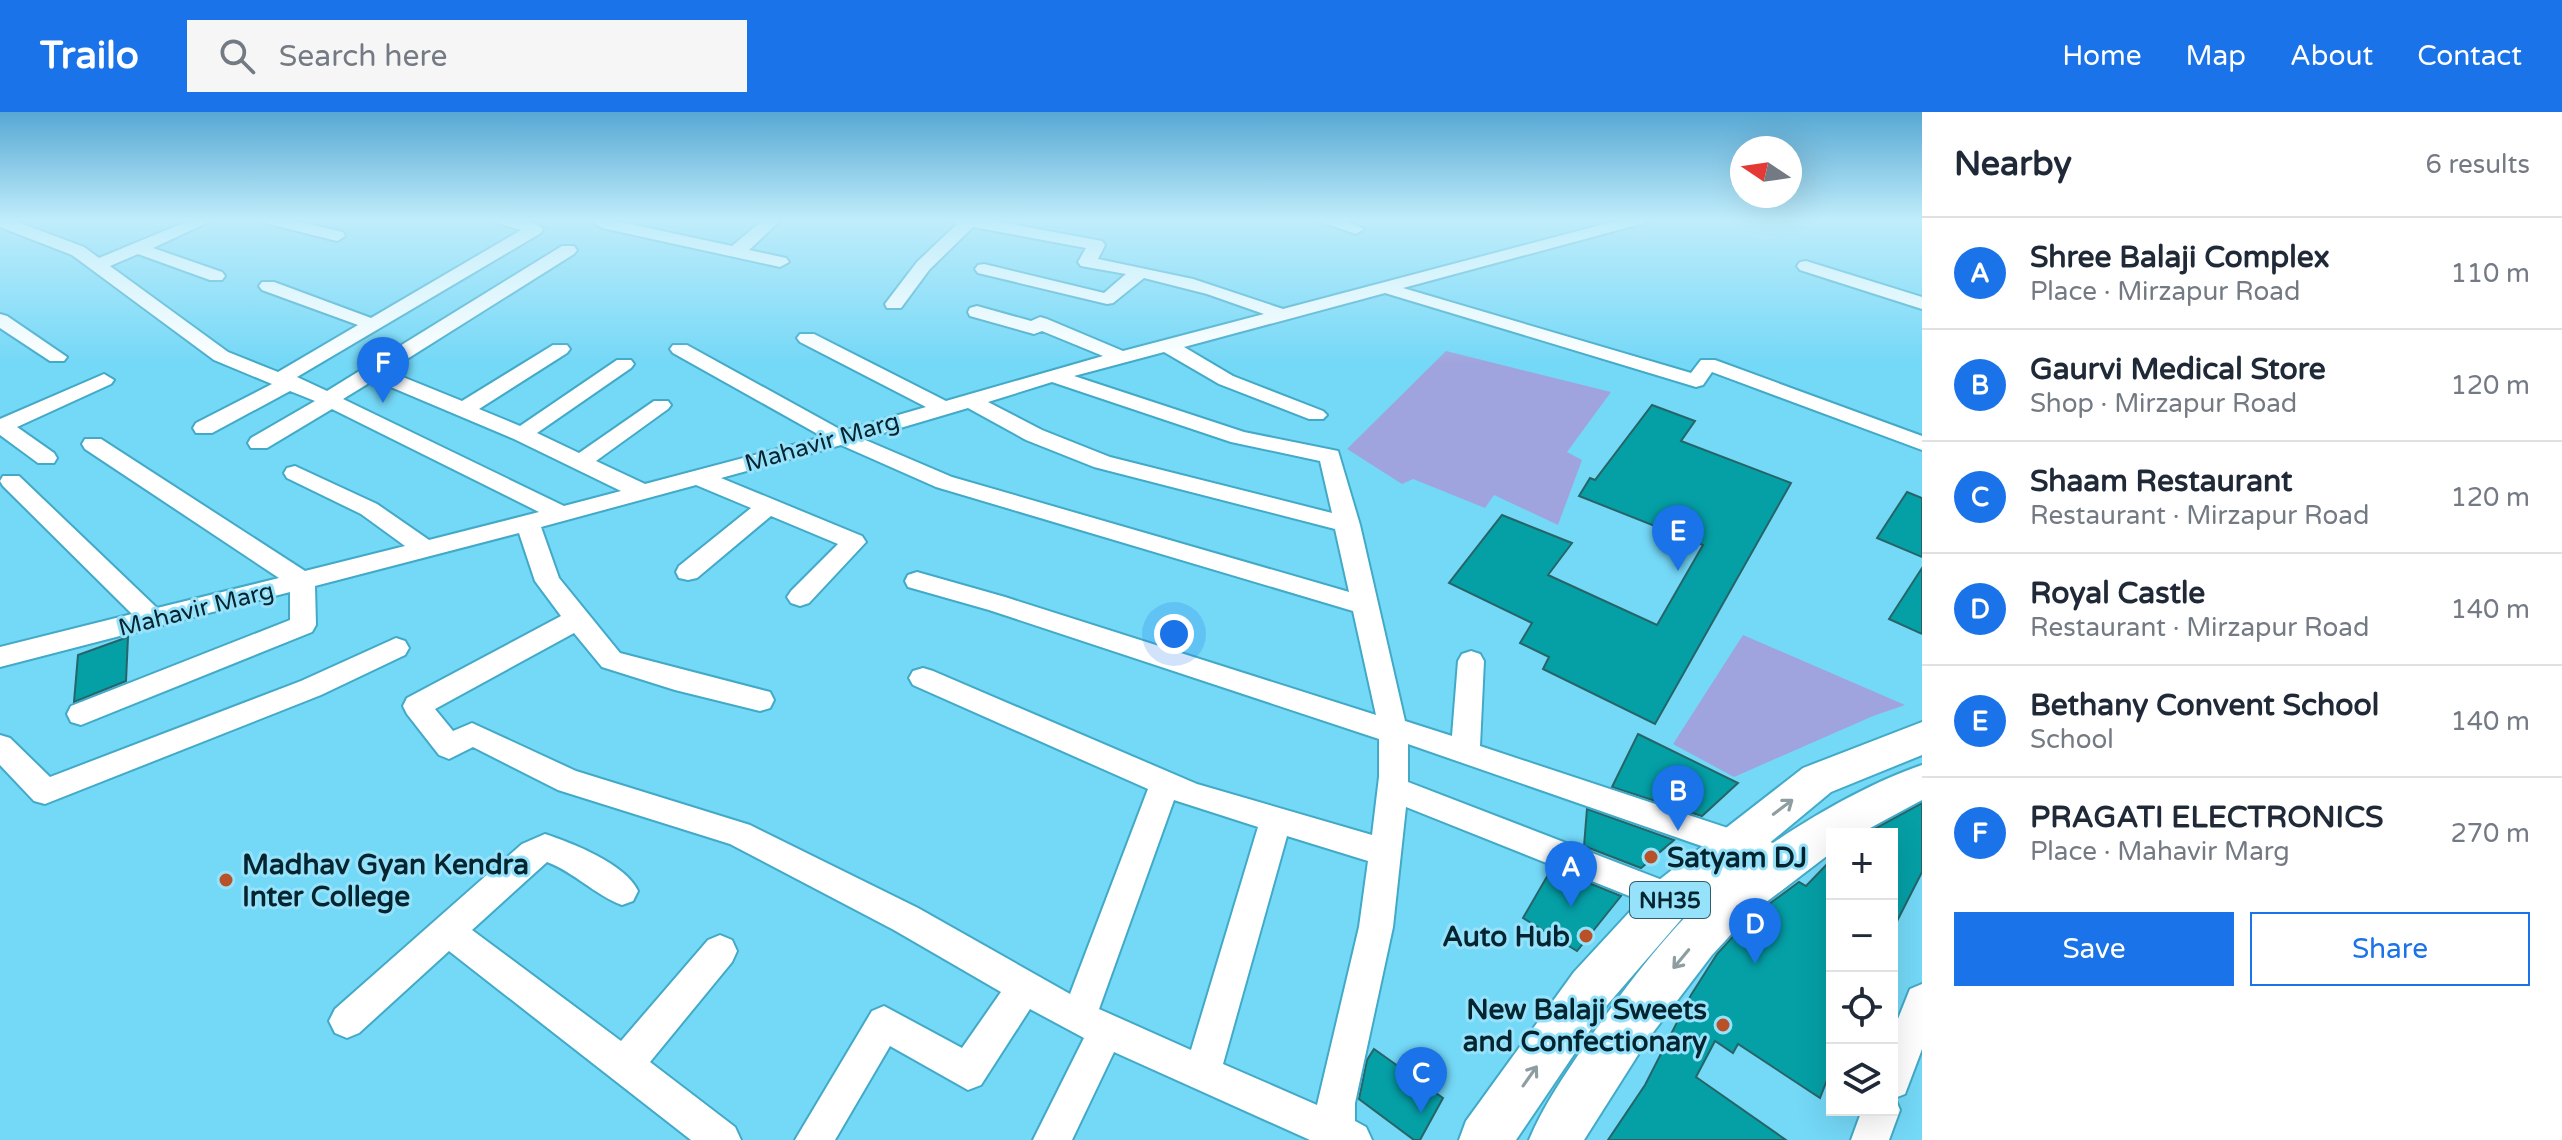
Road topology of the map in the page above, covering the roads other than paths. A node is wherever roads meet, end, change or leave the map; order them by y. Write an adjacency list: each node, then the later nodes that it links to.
1 (101, 267): 30 (street)
2 (191, 267): 11 (street)
3 (471, 267): 19 (street)
4 (541, 267): 28 (street)
5 (922, 267): 15 (street)
6 (1111, 267): 10 (street)
7 (1461, 267): 13 (street, Mahavir Marg)
8 (1809, 267): 14 (street)
9 (984, 269): 10 (street)
10 (1139, 273): 17 (street)
11 (216, 276)
12 (268, 286): 19 (street)
13 (1386, 287): 17 (street, Mahavir Marg); 42 (street)
14 (1922, 303)
15 (894, 304)
16 (977, 312): 25 (street)
17 (1282, 315): 21 (street, Mahavir Marg)
18 (0, 320): 24 (street)
19 (374, 325): 30 (street)
20 (807, 338): 34 (street)
21 (1168, 346): 25 (street, Mahavir Marg); 36 (street)
22 (560, 349): 35 (street)
23 (680, 349): 40 (street)
24 (57, 357)
25 (1123, 358): 29 (street, Mahavir Marg)
26 (624, 364): 39 (street)
27 (84, 368): 37 (street)
28 (373, 372): 31 (street); 35 (street)
29 (1052, 376): 32 (street, Mahavir Marg); 53 (street)
30 (286, 380): 31 (street); 38 (street)
31 (330, 400): 41 (street); 51 (street)
32 (969, 400): 34 (street, Mahavir Marg); 53 (street)
33 (661, 405): 45 (street)
34 (943, 407): 40 (street, Mahavir Marg)
35 (464, 409): 39 (street)
36 (1316, 415)
37 (2, 424): 44 (street)
38 (204, 428)
39 (522, 434): 45 (street)
40 (841, 438): 47 (street, Mahavir Marg); 59 (street)
41 (259, 443)
42 (1922, 443)
43 (93, 444): 56 (street)
44 (46, 458)
45 (580, 462): 49 (street)
46 (295, 473): 54 (street)
47 (698, 477): 49 (street, Mahavir Marg); 50 (street)
48 (11, 481): 60 (street)
49 (642, 492): 51 (street, Mahavir Marg)
50 (768, 506): 55 (street); 58 (street)
51 (562, 514): 52 (street, Mahavir Marg)
52 (528, 523): 54 (street, Mahavir Marg); 61 (street)
53 (1348, 525): 59 (street)
54 (425, 549): 56 (street, Mahavir Marg)
55 (688, 572)
56 (302, 581): 60 (street, Mahavir Marg); 67 (street)
57 (917, 581): 68 (street)
58 (800, 597)
59 (1367, 606): 68 (street)
60 (154, 620): 63 (street, Mahavir Marg)
61 (576, 620): 66 (street); 83 (street)
62 (396, 648): 70 (street)
63 (0, 657)
64 (1471, 661): 71 (street)
65 (923, 678): 73 (street)
66 (760, 700)
67 (81, 714)
68 (1393, 730): 71 (street); 74 (street)
69 (1922, 738): 76 (highway, NH35, one-way to 69)
70 (0, 746)
71 (1465, 752): 76 (street)
72 (1922, 782): 78 (highway, NH35)
73 (1165, 784): 75 (street); 86 (street)
74 (1394, 789): 77 (street); 80 (street)
75 (1276, 820): 77 (street); 89 (street)
76 (1735, 843): 78 (street); 80 (highway, NH35)
77 (1386, 853): 91 (street)
78 (1785, 861): 96 (highway, NH35, one-way to 96)
79 (622, 891): 81 (street)
80 (1672, 898): 95 (highway, NH35, one-way to 80)
81 (448, 931): 85 (street); 87 (street)
82 (720, 951): 87 (street)
83 (1024, 987): 86 (street); 93 (street)
84 (1922, 1001): 88 (street)
85 (347, 1021)
86 (1092, 1025): 89 (street); 94 (street)
87 (624, 1065): 92 (street)
88 (1898, 1065)
89 (1202, 1075): 91 (street)
90 (1879, 1116): 97 (street)
91 (1339, 1137)
92 (722, 1140)
93 (814, 1140)
94 (1052, 1140)
95 (1485, 1140)
96 (1555, 1140)
97 (1870, 1140)

